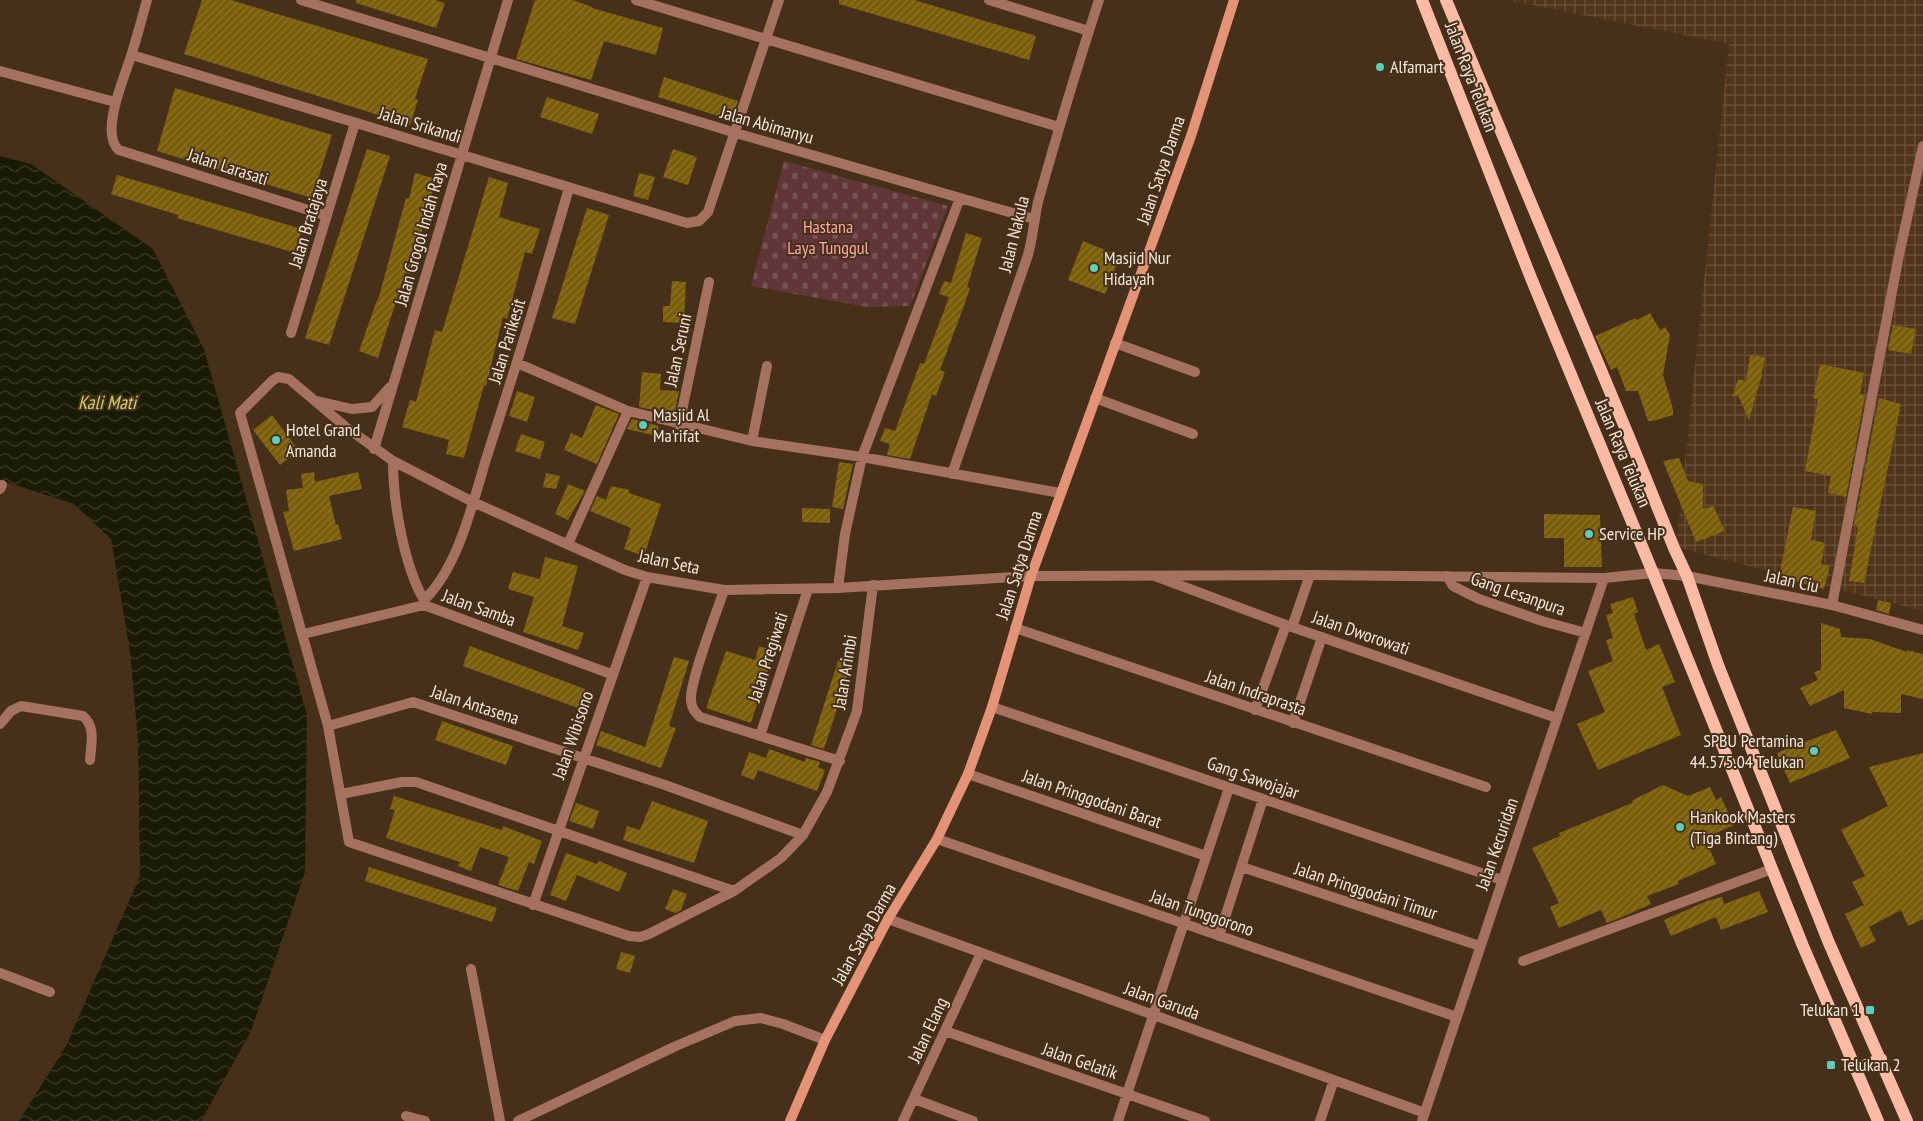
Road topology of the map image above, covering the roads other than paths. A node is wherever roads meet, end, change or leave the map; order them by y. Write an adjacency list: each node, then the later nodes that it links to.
1 (147, 0): 13 (street)
2 (301, 0): 14 (street, Jalan Abimanyu)
3 (508, 0): 14 (street, Jalan Grogol Indah Raya)
4 (636, 0): 12 (street)
5 (779, 0): 12 (street)
6 (988, 0): 11 (street)
7 (1099, 0): 11 (street, Jalan Nakula)
8 (1234, 0): 28 (main road, Jalan Satya Darma)
9 (1422, 0): 46 (main road, Jalan Raya Telukan)
10 (1446, 0): 51 (main road, Jalan Raya Telukan)
11 (1089, 31): 18 (street, Jalan Nakula)
12 (767, 40): 18 (street); 19 (street)
13 (132, 55): 16 (street); 17 (street, Jalan Srikandi)
14 (490, 58): 19 (street, Jalan Abimanyu); 21 (street, Jalan Grogol Indah Raya)
15 (0, 71): 16 (street)
16 (115, 102): 24 (street, Jalan Larasati)
17 (356, 123): 21 (street, Jalan Srikandi); 24 (street, Jalan Bratajaya)
18 (1059, 127): 25 (street, Jalan Nakula)
19 (736, 133): 22 (street, Jalan Srikandi); 23 (street, Jalan Abimanyu)
20 (1923, 146): 59 (street)
21 (461, 154): 22 (street, Jalan Srikandi); 32 (street, Jalan Grogol Indah Raya)
22 (569, 188): 29 (street, Jalan Parikesit)
23 (960, 198): 25 (street, Jalan Abimanyu); 40 (street)
24 (327, 216): 27 (street, Jalan Bratajaya)
25 (1034, 219): 42 (street, Jalan Nakula)
26 (709, 282): 36 (street, Jalan Seruni)
27 (291, 333)
28 (1116, 343): 31 (street); 33 (main road, Jalan Satya Darma)
29 (518, 363): 35 (street); 44 (street, Jalan Parikesit)
30 (767, 366): 38 (street)
31 (1195, 372)
32 (395, 380): 34 (street); 39 (street, Jalan Grogol Indah Raya)
33 (1095, 398): 37 (street); 43 (main road, Jalan Satya Darma)
34 (313, 400): 39 (street, Jalan Seta); 64 (street, Jalan Seta)
35 (628, 411): 36 (street); 45 (street)
36 (679, 425): 38 (street)
37 (1193, 434)
38 (752, 441): 40 (street)
39 (374, 449): 41 (street, Jalan Seta)
40 (862, 457): 42 (street); 55 (street)
41 (392, 461): 44 (street, Jalan Seta); 58 (street)
42 (952, 474): 43 (street)
43 (1060, 493): 48 (main road, Jalan Satya Darma)
44 (472, 502): 45 (street, Jalan Seta); 58 (street, Jalan Parikesit)
45 (568, 544): 52 (street, Jalan Seta)
46 (1654, 573): 51 (street, Jalan Ciu); 53 (street, Jalan Ciu); 87 (main road, Jalan Raya Telukan)
47 (1310, 575): 49 (street, Jalan Seta); 50 (street, Jalan Ciu); 60 (street)
48 (1031, 576): 49 (street, Jalan Seta); 54 (street, Jalan Seta); 61 (main road, Jalan Satya Darma)
49 (1155, 576): 60 (street, Jalan Dworowati)
50 (1447, 576): 53 (street, Jalan Ciu); 63 (street, Gang Lesanpura)
51 (1687, 576): 59 (street, Jalan Ciu); 104 (main road, Jalan Raya Telukan)
52 (647, 577): 57 (street, Jalan Seta); 66 (street, Jalan Wibisono)
53 (1604, 578): 63 (street, Jalan Kecuridan)
54 (873, 586): 55 (street, Jalan Seta); 76 (street, Jalan Arimbi)
55 (838, 588): 56 (street, Jalan Seta)
56 (808, 589): 57 (street, Jalan Seta); 73 (street, Jalan Pregiwati)
57 (724, 590): 73 (street)
58 (424, 603): 64 (street, Jalan Samba); 66 (street, Jalan Samba)
59 (1832, 605): 62 (street, Jalan Ciu)
60 (1289, 626): 65 (street, Jalan Dworowati); 68 (street)
61 (1015, 628): 67 (main road, Jalan Satya Darma); 68 (street, Jalan Indraprasta)
62 (1923, 630)
63 (1586, 633): 69 (street, Jalan Kecuridan)
64 (304, 634): 72 (street)
65 (1322, 637): 69 (street, Jalan Dworowati); 71 (street)
66 (611, 674): 74 (street, Jalan Wibisono)
67 (992, 707): 77 (main road, Jalan Satya Darma); 78 (street, Gang Sawojajar)
68 (1254, 710): 71 (street, Jalan Indraprasta)
69 (1557, 718): 88 (street, Jalan Kecuridan)
70 (0, 724): 75 (street)
71 (1293, 724): 79 (street, Jalan Indraprasta)
72 (328, 726): 74 (street, Jalan Antasena); 80 (street)
73 (760, 736): 76 (street)
74 (582, 758): 82 (street, Jalan Wibisono); 83 (street, Jalan Antasena)
75 (90, 760)
76 (840, 761): 83 (street, Jalan Arimbi)
77 (968, 774): 84 (main road, Jalan Satya Darma); 85 (street, Jalan Pringgodani Barat)
78 (1229, 788): 81 (street, Gang Sawojajar); 85 (street)
79 (1486, 788)
80 (341, 794): 82 (street); 90 (street, Jalan Arimbi)
81 (1263, 799): 86 (street); 88 (street, Gang Sawojajar)
82 (558, 832): 89 (street); 90 (street, Jalan Wibisono)
83 (803, 835): 89 (street, Jalan Arimbi)
84 (937, 838): 91 (main road, Jalan Satya Darma); 92 (street, Jalan Tunggorono)
85 (1206, 856): 92 (street)
86 (1242, 866): 93 (street); 94 (street, Jalan Pringgodani Timur)
87 (1772, 869): 96 (street); 105 (main road, Jalan Raya Telukan)
88 (1502, 880): 94 (street, Jalan Kecuridan)
89 (734, 892): 90 (street, Jalan Arimbi)
90 (533, 905)
91 (888, 919): 95 (street, Jalan Garuda); 103 (main road, Jalan Satya Darma)
92 (1184, 924): 93 (street, Jalan Tunggorono); 100 (street)
93 (1219, 936): 101 (street, Jalan Tunggorono)
94 (1480, 946): 101 (street, Jalan Kecuridan)
95 (981, 953): 100 (street, Jalan Garuda); 102 (street, Jalan Elang)
96 (1523, 962)
97 (470, 969): 112 (street)
98 (0, 973): 99 (street)
99 (50, 992)
100 (1153, 1016): 106 (street, Jalan Garuda); 107 (street)
101 (1457, 1017): 110 (street, Jalan Kecuridan)
102 (945, 1031): 107 (street, Jalan Gelatik); 108 (street, Jalan Elang)
103 (825, 1040): 113 (street); 114 (main road, Jalan Satya Darma)
104 (1880, 1059): 105 (main road); 121 (main road, Jalan Raya Telukan)
105 (1856, 1070): 120 (main road, Jalan Raya Telukan)
106 (1334, 1080): 110 (street, Jalan Garuda); 119 (street)
107 (1127, 1094): 117 (street); 118 (street, Jalan Gelatik)
108 (914, 1099): 115 (street, Jalan Elang); 116 (street)
109 (406, 1116): 111 (street)
110 (1423, 1117)
111 (425, 1121)
112 (500, 1121)
113 (518, 1121)
114 (790, 1121)
115 (903, 1121)
116 (973, 1121)
117 (1118, 1121)
118 (1204, 1121)
119 (1320, 1121)
120 (1878, 1121)
121 (1908, 1121)

